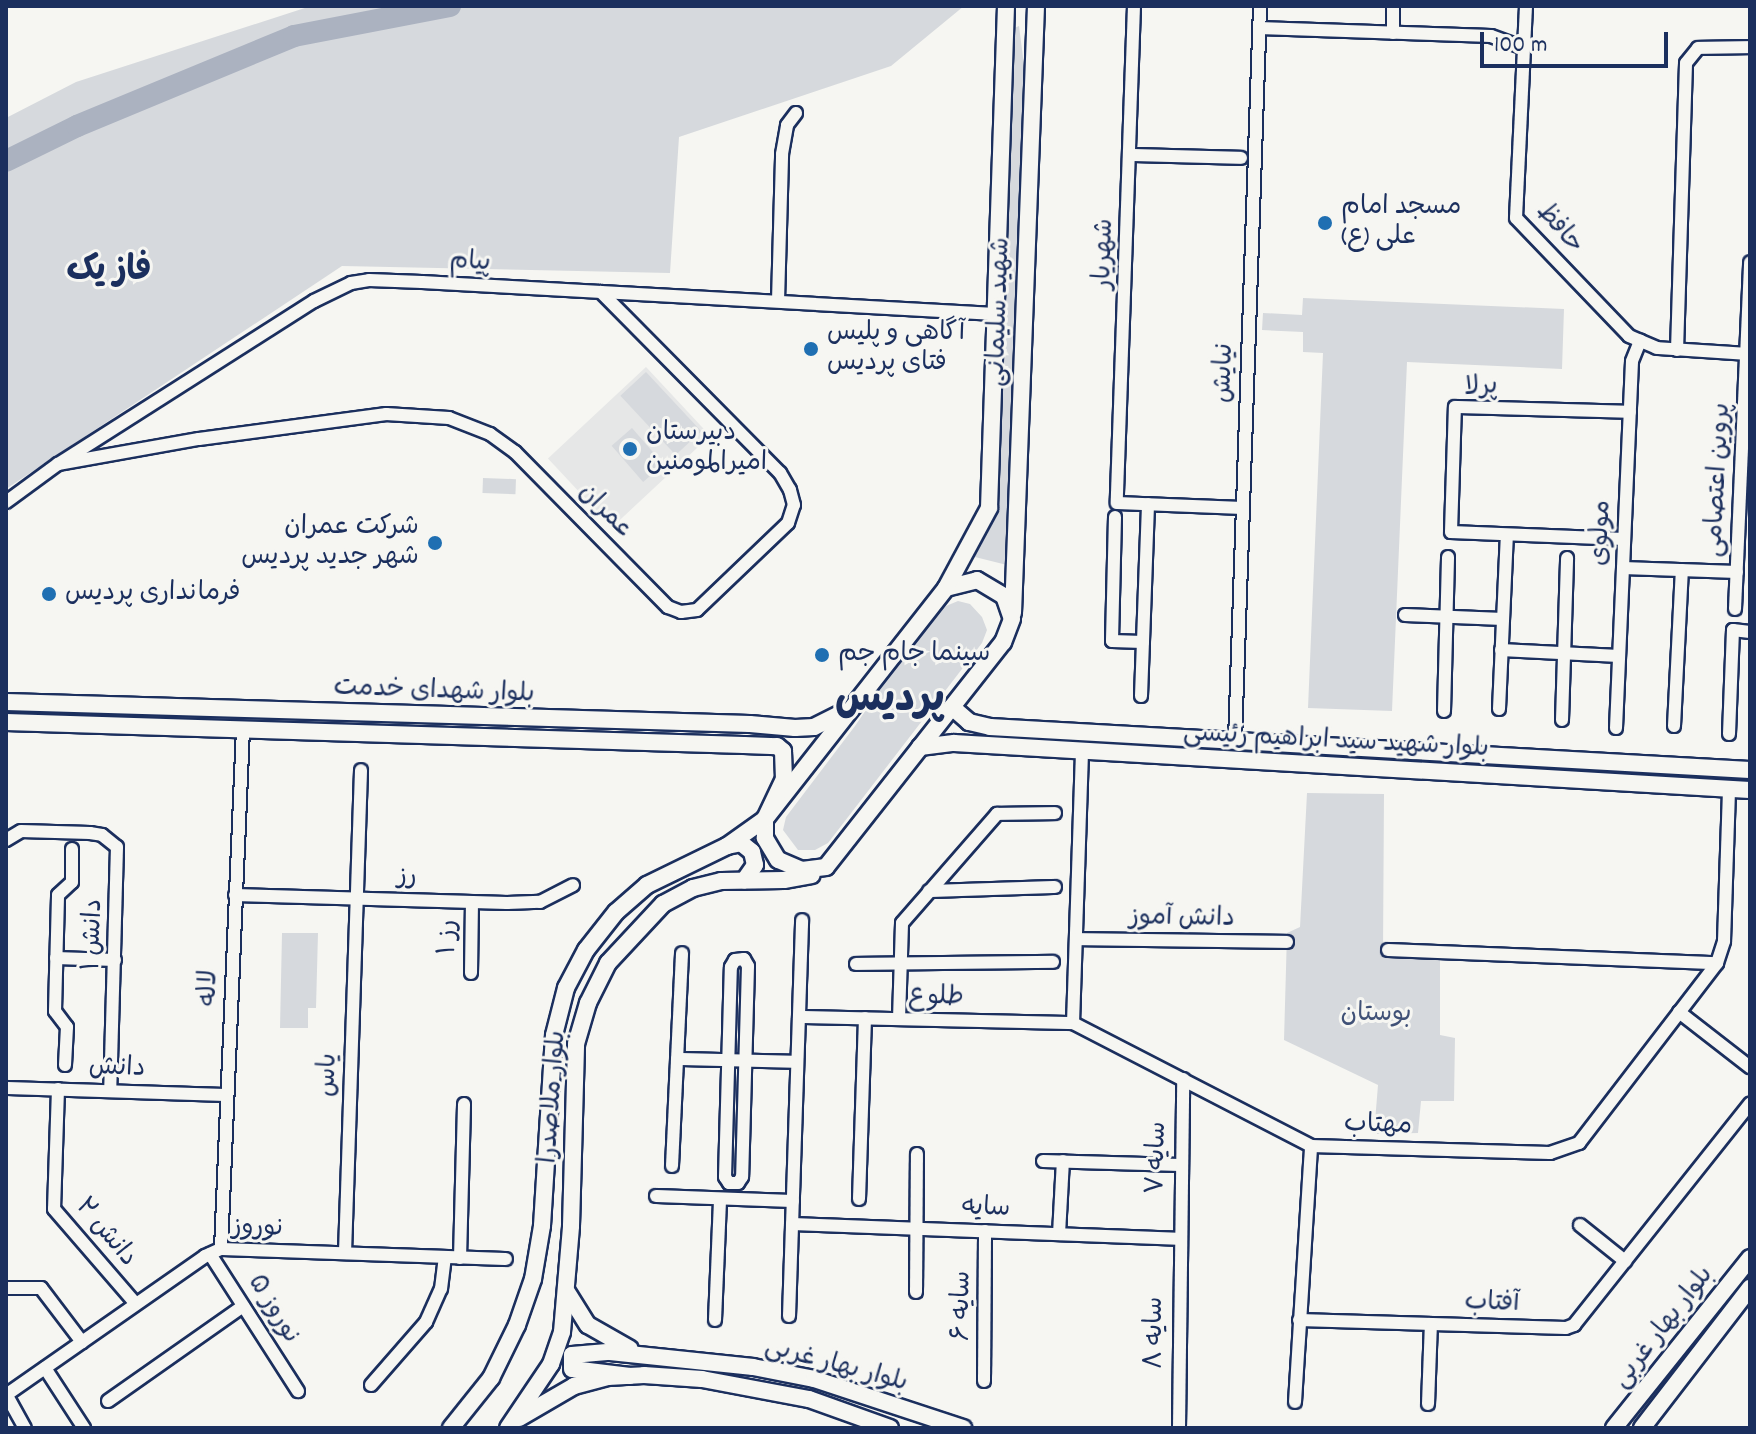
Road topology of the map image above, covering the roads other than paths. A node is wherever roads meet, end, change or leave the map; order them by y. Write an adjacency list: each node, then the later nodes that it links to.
1 (1006, 6): 6 (main road); 17 (main road)
2 (1134, 6): 12 (street, شهریار)
3 (1260, 6): 7 (street, نیایش)
4 (1393, 6): 8 (street)
5 (1526, 6): 10 (street, حافظ)
6 (1036, 7): 38 (main road, شهید سلیمانی)
7 (1259, 28): 8 (street); 25 (street, نیایش)
8 (1393, 33): 10 (street)
9 (1750, 47): 19 (street)
10 (1524, 48): 18 (street, حافظ)
11 (796, 113): 16 (street)
12 (1130, 155): 13 (street); 24 (street, شهریار)
13 (1241, 158)
14 (1750, 262): 20 (street, پروین اعتصامی)
15 (601, 292): 16 (street, پیام); 22 (street, پیام); 22 (street, عمران)
16 (778, 301): 17 (street, پیام)
17 (995, 314): 34 (main road)
18 (1640, 341): 19 (street, حافظ); 21 (street, مولوی)
19 (1677, 350): 20 (street, حافظ)
20 (1749, 353): 33 (street, پروین اعتصامی)
21 (1630, 412): 27 (street, پرلا); 28 (street, مولوی)
22 (58, 464): 23 (street, پیام)
23 (6, 502)
24 (1148, 504): 25 (street); 41 (street)
25 (1243, 508): 57 (street, نیایش)
26 (1115, 517): 41 (street)
27 (1507, 535): 28 (street); 39 (street)
28 (1624, 539): 31 (street, مولوی)
29 (1448, 557): 37 (street)
30 (1567, 558): 43 (street)
31 (1623, 568): 32 (street); 44 (street, مولوی)
32 (1682, 570): 33 (street); 53 (street)
33 (1737, 572): 35 (street, پروین اعتصامی)
34 (946, 588): 38 (main road); 47 (main road)
35 (1735, 609)
36 (1405, 615): 37 (street)
37 (1446, 617): 39 (street); 50 (street)
38 (1012, 619): 48 (main road)
39 (1503, 619): 42 (street)
40 (1750, 632): 56 (street)
41 (1143, 642): 45 (street)
42 (1501, 650): 43 (street); 49 (street)
43 (1564, 654): 44 (street); 51 (street)
44 (1619, 656): 54 (street, مولوی)
45 (1141, 696)
46 (6, 702): 47 (main road, بلوار شهدای خدمت)
47 (855, 704): 66 (main road)
48 (952, 707): 57 (main road, بلوار شهید سید ابراهیم رئیسی); 58 (main road)
49 (1499, 709)
50 (1444, 711)
51 (1562, 720)
52 (6, 722): 55 (main road, بلوار شهدای خدمت)
53 (1674, 726)
54 (1616, 728)
55 (243, 729): 66 (main road, بلوار شهدای خدمت); 75 (street, لاله)
56 (1729, 734)
57 (1235, 741): 60 (main road); 62 (main road, بلوار شهید سید ابراهیم رئیسی)
58 (920, 747): 59 (main road, بلوار شهید سید ابراهیم رئیسی); 70 (main road)
59 (1082, 752): 60 (main road, بلوار شهید سید ابراهیم رئیسی); 79 (street)
60 (1234, 760): 63 (main road, بلوار شهید سید ابراهیم رئیسی)
61 (361, 770): 76 (street, یاس)
62 (1750, 770)
63 (1729, 789): 64 (main road, بلوار شهید سید ابراهیم رئیسی); 87 (street, مهتاب)
64 (1750, 790)
65 (1055, 813): 74 (street)
66 (765, 819): 68 (main road, بلوار ملاصدرا); 70 (main road)
67 (6, 840): 84 (street, دانش ۱)
68 (727, 846): 71 (main road); 156 (main road, بلوار ملاصدرا)
69 (72, 849): 83 (street)
70 (826, 867): 71 (main road, بلوار ملاصدرا)
71 (744, 881): 133 (main road, بلوار ملاصدرا)
72 (573, 885): 77 (street, رز)
73 (1055, 887): 74 (street)
74 (929, 891): 86 (street)
75 (235, 895): 76 (street, رز); 105 (street, لاله)
76 (357, 899): 77 (street, رز); 125 (street, یاس)
77 (472, 902): 89 (street, رز ۱)
78 (802, 920): 91 (street)
79 (1076, 939): 80 (street, دانش آموز); 94 (street)
80 (1287, 942)
81 (1388, 950): 87 (street)
82 (682, 953): 95 (street)
83 (56, 958): 84 (street); 99 (street)
84 (115, 960): 104 (street, دانش ۱)
85 (1053, 962): 86 (street)
86 (901, 963): 88 (street); 93 (street)
87 (1717, 963): 90 (street, مهتاب)
88 (856, 964)
89 (471, 973)
90 (1679, 1012): 100 (street); 108 (street, مهتاب)
91 (799, 1017): 92 (street, طلوع); 98 (street)
92 (865, 1018): 93 (street, طلوع); 116 (street)
93 (899, 1019): 94 (street, طلوع)
94 (1073, 1023): 101 (street, مهتاب)
95 (677, 1059): 96 (street); 113 (street)
96 (728, 1060): 97 (street); 97 (street); 97 (street)
97 (745, 1061): 98 (street)
98 (797, 1062): 117 (street)
99 (65, 1065)
100 (1750, 1067)
101 (1183, 1079): 108 (street, مهتاب); 112 (street, سایه ۷)
102 (6, 1088): 103 (street, دانش)
103 (58, 1089): 104 (street, دانش); 135 (street, دانش ۲)
104 (110, 1091): 105 (street, دانش)
105 (227, 1095): 124 (street, لاله)
106 (464, 1104): 127 (street)
107 (1750, 1104): 130 (street, آفتاب)
108 (1311, 1146): 139 (street)
109 (917, 1154): 120 (street)
110 (1043, 1161): 111 (street)
111 (1063, 1161): 112 (street); 122 (street)
112 (1180, 1165): 123 (street, سایه ۷)
113 (672, 1166)
114 (656, 1196): 115 (street)
115 (720, 1199): 117 (street); 138 (street)
116 (859, 1199)
117 (793, 1201): 118 (street)
118 (792, 1224): 120 (street, سایه); 137 (street)
119 (1580, 1225): 130 (street)
120 (916, 1229): 121 (street, سایه); 134 (street)
121 (985, 1231): 122 (street, سایه); 145 (street, سایه ۶)
122 (1059, 1234): 123 (street, سایه)
123 (1178, 1239): 160 (street, سایه ۸)
124 (216, 1252): 125 (street, نوروز); 135 (street, نوروز); 136 (street, نوروز ۵)
125 (345, 1253): 126 (street, نوروز)
126 (445, 1257): 127 (street, نوروز); 146 (street)
127 (460, 1258): 129 (street, نوروز)
128 (1750, 1258): 161 (main road, بلوار بهار غربی)
129 (506, 1259)
130 (1625, 1261): 140 (street, آفتاب)
131 (6, 1288): 141 (street)
132 (1750, 1288): 162 (main road, بلوار بهار غربی)
133 (567, 1292): 142 (main road); 153 (main road, بلوار ملاصدرا)
134 (916, 1292)
135 (136, 1304): 141 (street, نوروز)
136 (243, 1306): 147 (street, نوروز ۵); 149 (street)
137 (789, 1316)
138 (715, 1320)
139 (1299, 1320): 140 (street, آفتاب); 150 (street)
140 (1431, 1324): 151 (street)
141 (82, 1342): 143 (street, نوروز)
142 (646, 1356): 144 (main road, بلوار بهار غربی); 159 (main road, بلوار بهار غربی)
143 (45, 1368): 148 (street, نوروز); 155 (street)
144 (637, 1375): 152 (main road, بلوار بهار غربی); 153 (main road)
145 (984, 1381)
146 (371, 1385)
147 (298, 1391)
148 (6, 1394): 154 (street)
149 (108, 1401)
150 (1295, 1402)
151 (1428, 1404)
152 (860, 1415): 157 (street); 158 (main road, بلوار بهار غربی)
153 (511, 1425)
154 (25, 1428)
155 (84, 1428)
156 (451, 1428)
157 (872, 1428)
158 (890, 1428)
159 (963, 1428)
160 (1179, 1428)
161 (1614, 1428)
162 (1642, 1428)

